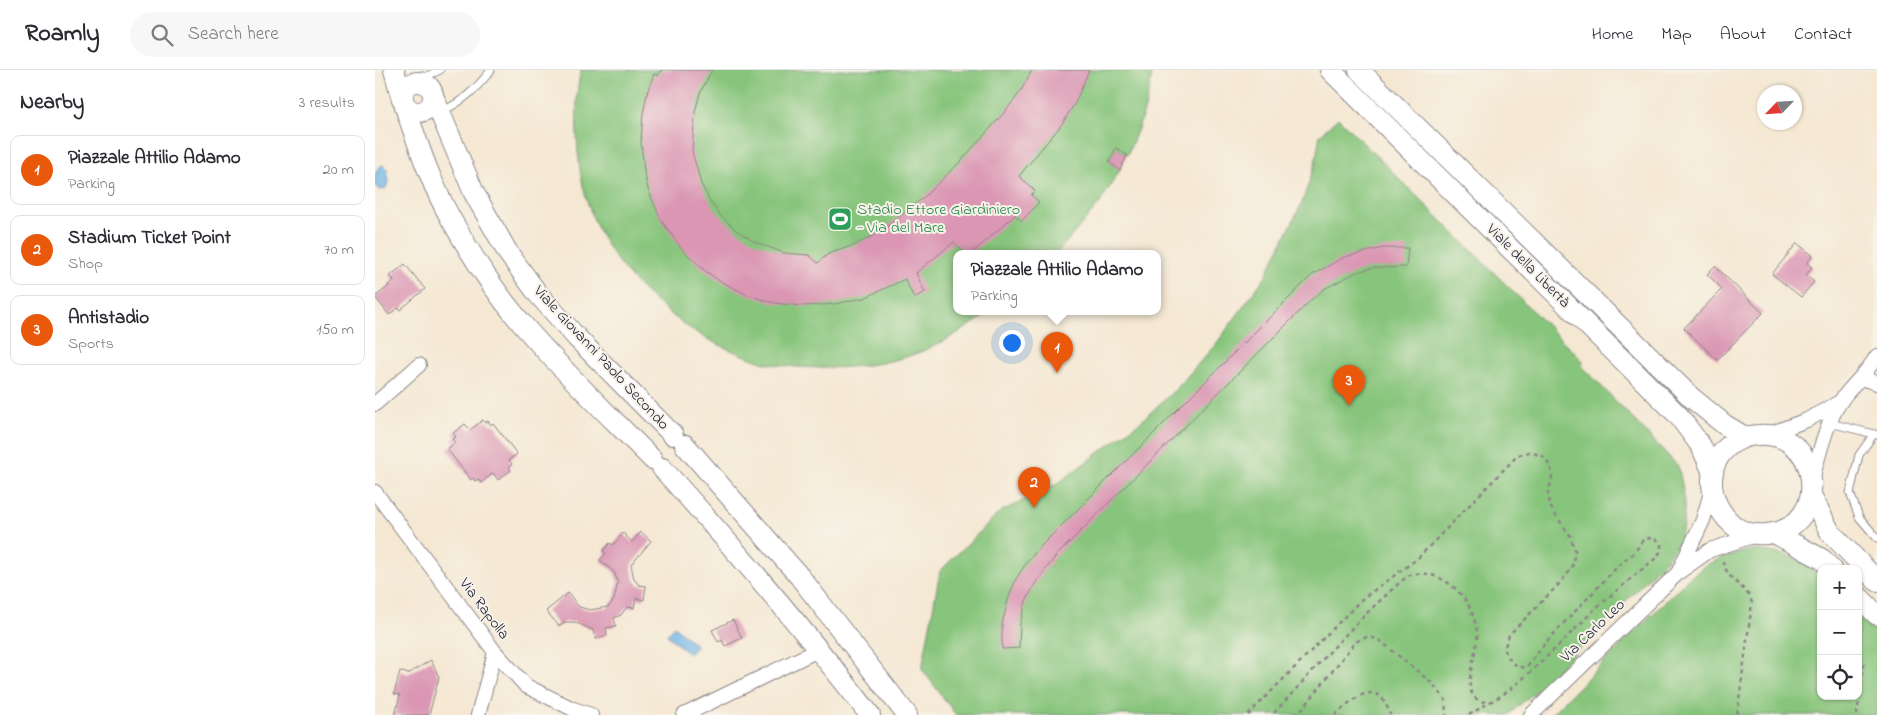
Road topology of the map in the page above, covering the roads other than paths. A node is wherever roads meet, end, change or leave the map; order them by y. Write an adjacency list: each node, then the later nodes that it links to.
1 (394, 70): 6 (main road, Viale Giovanni Paolo Secondo)
2 (490, 70): 5 (lane)
3 (1330, 70): 19 (main road, Viale della Libertà)
4 (1359, 70): 16 (main road, Viale della Libertà)
5 (433, 86): 6 (main road); 17 (main road, Viale Giovanni Paolo Secondo)
6 (404, 103): 18 (main road, Viale Giovanni Paolo Secondo)
7 (1876, 361): 9 (street)
8 (419, 365): 12 (street)
9 (1861, 378): 10 (street); 11 (street)
10 (1877, 383)
11 (1840, 402): 13 (street); 14 (street)
12 (375, 404)
13 (1830, 424): 15 (lane); 20 (street)
14 (1769, 434): 16 (main road); 20 (main road)
15 (1876, 434): 23 (lane)
16 (1745, 437): 19 (main road)
17 (679, 440): 18 (main road, Viale Giovanni Paolo Secondo); 18 (main road); 29 (main road, Viale Giovanni Paolo Secondo)
18 (657, 463): 30 (main road, Viale Giovanni Paolo Secondo)
19 (1712, 480): 22 (main road, Viale della Libertà); 25 (street, Via Carlo Leo)
20 (1811, 487): 22 (main road); 26 (main road)
21 (375, 492): 31 (street, Via Rapolla)
22 (1765, 534): 24 (main road, Viale della Libertà); 25 (street, Via Carlo Leo)
23 (1877, 538)
24 (1828, 565)
25 (1679, 572): 37 (street, Via Carlo Leo)
26 (1877, 581)
27 (1862, 600): 28 (main road)
28 (1877, 615)
29 (845, 632): 30 (main road); 36 (main road, Viale Giovanni Paolo Secondo)
30 (819, 649): 34 (street); 35 (main road, Viale Giovanni Paolo Secondo)
31 (495, 652): 32 (street); 33 (street, Via Rapolla)
32 (478, 715)
33 (591, 715)
34 (684, 715)
35 (870, 715)
36 (907, 715)
37 (1531, 715)

